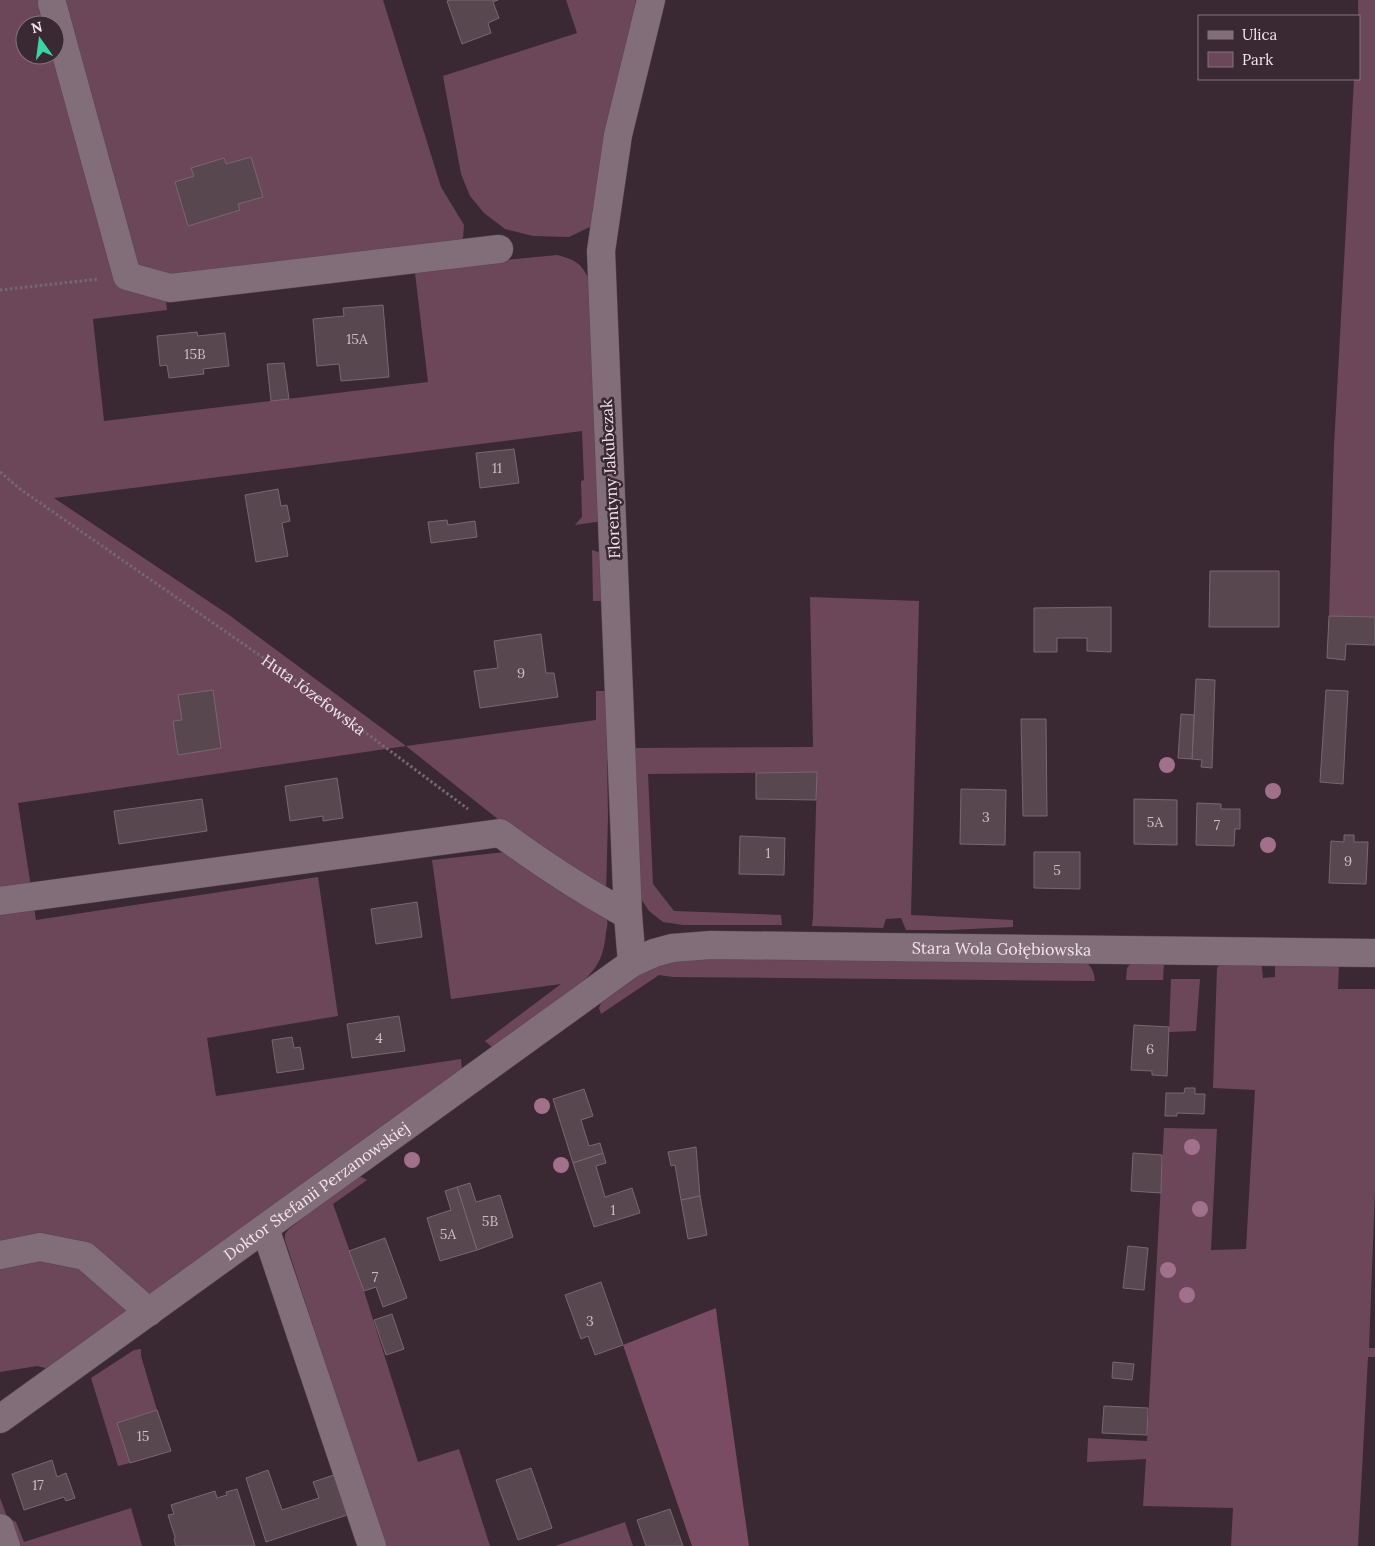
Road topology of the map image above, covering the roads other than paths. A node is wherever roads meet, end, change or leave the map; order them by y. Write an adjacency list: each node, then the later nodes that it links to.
1 (651, 0): 5 (street, Florentyny Jakubczak)
2 (52, 3): 3 (street)
3 (499, 249)
4 (0, 901): 5 (street)
5 (628, 916): 7 (street, Florentyny Jakubczak)
6 (1375, 953): 7 (street, Stara Wola Gołębiowska)
7 (632, 963): 8 (street, Doktor Stefanii Perzanowskiej)
8 (265, 1228): 10 (street, Doktor Stefanii Perzanowskiej); 14 (street)
9 (0, 1255): 10 (street)
10 (149, 1312): 11 (street, Doktor Stefanii Perzanowskiej)
11 (0, 1420)
12 (0, 1528): 13 (street)
13 (6, 1546)
14 (372, 1546)

